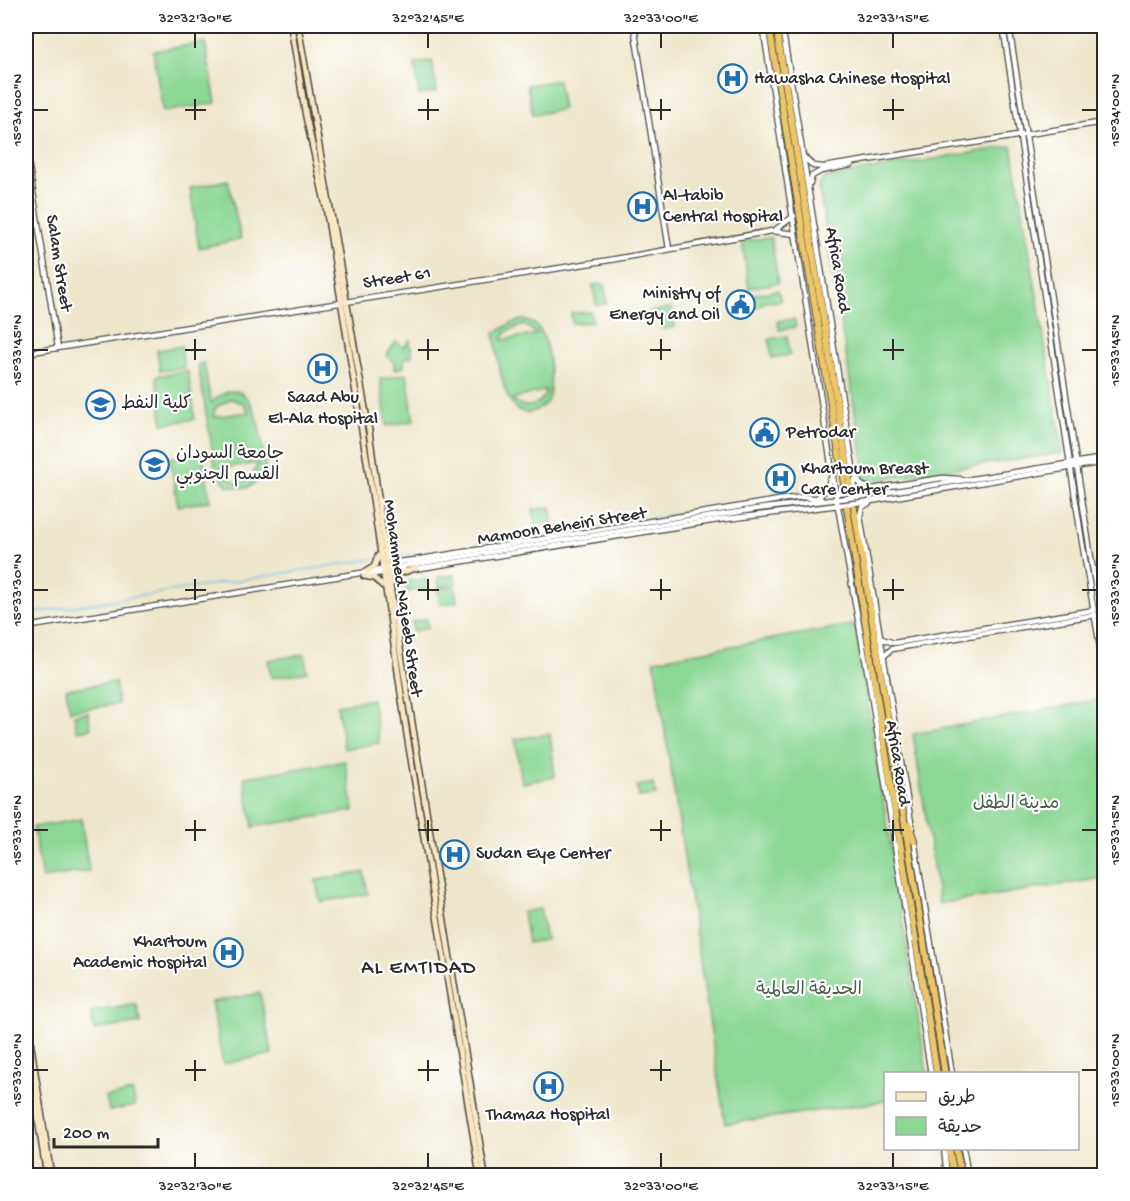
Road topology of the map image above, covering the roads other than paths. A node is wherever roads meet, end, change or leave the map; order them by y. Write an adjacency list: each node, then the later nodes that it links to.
1 (291, 26): 27 (main road, Mohammed Najeeb Street)
2 (298, 26): 27 (main road, Mohammed Najeeb Street)
3 (634, 26): 26 (street)
4 (763, 26): 21 (street, Africa Road)
5 (769, 26): 29 (highway, Africa Road)
6 (776, 26): 11 (highway, Africa Road)
7 (782, 26): 11 (street, Africa Road)
8 (1003, 26): 10 (street)
9 (1008, 26): 10 (street)
10 (1007, 37): 13 (street); 14 (street)
11 (789, 85): 18 (street, Africa Road); 25 (highway, Africa Road)
12 (1104, 122): 13 (street)
13 (1028, 135): 14 (street); 34 (street)
14 (1020, 136): 15 (street); 17 (street)
15 (1007, 138): 17 (street); 19 (street)
16 (26, 148): 28 (street, Salam Street)
17 (1022, 150): 35 (street)
18 (804, 158): 19 (street); 20 (street, Africa Road)
19 (856, 163): 20 (street)
20 (809, 189): 24 (street, Africa Road)
21 (794, 216): 22 (street); 23 (street, Africa Road)
22 (772, 231): 23 (street); 26 (street, Street 61)
23 (795, 234): 36 (street, Africa Road)
24 (816, 234): 25 (highway); 37 (street, Africa Road)
25 (812, 247): 29 (highway, Africa Road)
26 (669, 249): 27 (street, Street 61)
27 (343, 301): 28 (street, Street 61); 31 (main road, Mohammed Najeeb Street); 32 (main road, Mohammed Najeeb Street)
28 (58, 348): 30 (street, Street 61)
29 (826, 352): 39 (highway, Africa Road)
30 (26, 353)
31 (362, 431): 32 (main road); 48 (main road, Mohammed Najeeb Street)
32 (369, 431): 50 (main road, Mohammed Najeeb Street)
33 (1104, 460): 34 (street, Mamoon Beheiri Street)
34 (1079, 464): 35 (street, Mamoon Beheiri Street); 59 (street)
35 (1072, 465): 38 (street, Mamoon Beheiri Street); 42 (street, Mamoon Beheiri Street); 56 (street)
36 (832, 473): 40 (street, Africa Road); 41 (street)
37 (854, 473): 38 (street); 40 (street)
38 (963, 480): 40 (street, Mamoon Beheiri Street)
39 (848, 489)
40 (836, 496): 41 (street, Mamoon Beheiri Street); 43 (street, Africa Road)
41 (815, 500): 45 (street, Mamoon Beheiri Street); 49 (street)
42 (871, 501): 43 (street, Mamoon Beheiri Street); 58 (street, Africa Road)
43 (838, 505): 44 (street, Mamoon Beheiri Street); 46 (street, Africa Road)
44 (806, 508): 45 (street, Mamoon Beheiri Street); 46 (street)
45 (780, 509): 47 (street, Mamoon Beheiri Street)
46 (842, 517): 69 (street, Africa Road)
47 (655, 528): 51 (street, Mamoon Beheiri Street); 52 (street)
48 (379, 551): 53 (main road, Mohammed Najeeb Street); 54 (main road)
49 (466, 551): 50 (street); 51 (street)
50 (386, 552): 53 (main road, Mohammed Najeeb Street)
51 (477, 554): 53 (street, Mamoon Beheiri Street)
52 (416, 568): 53 (street); 55 (main road)
53 (385, 570): 54 (street, Mamoon Beheiri Street); 55 (main road, Mohammed Najeeb Street)
54 (365, 573): 55 (main road); 57 (street, Mamoon Beheiri Street)
55 (387, 586): 62 (main road, Mohammed Najeeb Street); 63 (main road, Mohammed Najeeb Street)
56 (1095, 613): 58 (street); 60 (street); 61 (street)
57 (26, 627)
58 (881, 638): 60 (street, Africa Road)
59 (1104, 642)
60 (885, 657): 67 (street, Africa Road)
61 (1104, 670)
62 (414, 734): 63 (main road); 64 (main road, Mohammed Najeeb Street)
63 (407, 735): 65 (main road, Mohammed Najeeb Street)
64 (417, 752): 65 (main road); 90 (main road, Mohammed Najeeb Street)
65 (410, 753): 89 (main road, Mohammed Najeeb Street)
66 (903, 810): 67 (highway); 68 (highway, Africa Road); 71 (highway, Africa Road)
67 (914, 841): 70 (street, Africa Road)
68 (914, 929): 69 (highway); 75 (highway, Africa Road)
69 (910, 943): 78 (street, Africa Road)
70 (934, 964): 71 (highway); 81 (street, Africa Road)
71 (931, 980): 74 (highway, Africa Road)
72 (26, 1014): 88 (main road)
73 (26, 1045): 87 (main road)
74 (941, 1048): 75 (highway); 76 (highway, Africa Road)
75 (934, 1054): 77 (highway, Africa Road)
76 (943, 1062): 77 (highway); 80 (highway, Africa Road)
77 (935, 1064): 79 (highway, Africa Road)
78 (931, 1072)
79 (937, 1072)
80 (945, 1072)
81 (952, 1072)
82 (944, 1150): 91 (street)
83 (949, 1150): 92 (highway)
84 (956, 1150): 86 (highway)
85 (963, 1150): 93 (street)
86 (961, 1175)
87 (47, 1176)
88 (51, 1176)
89 (480, 1176)
90 (485, 1176)
91 (947, 1176)
92 (954, 1176)
93 (968, 1176)

